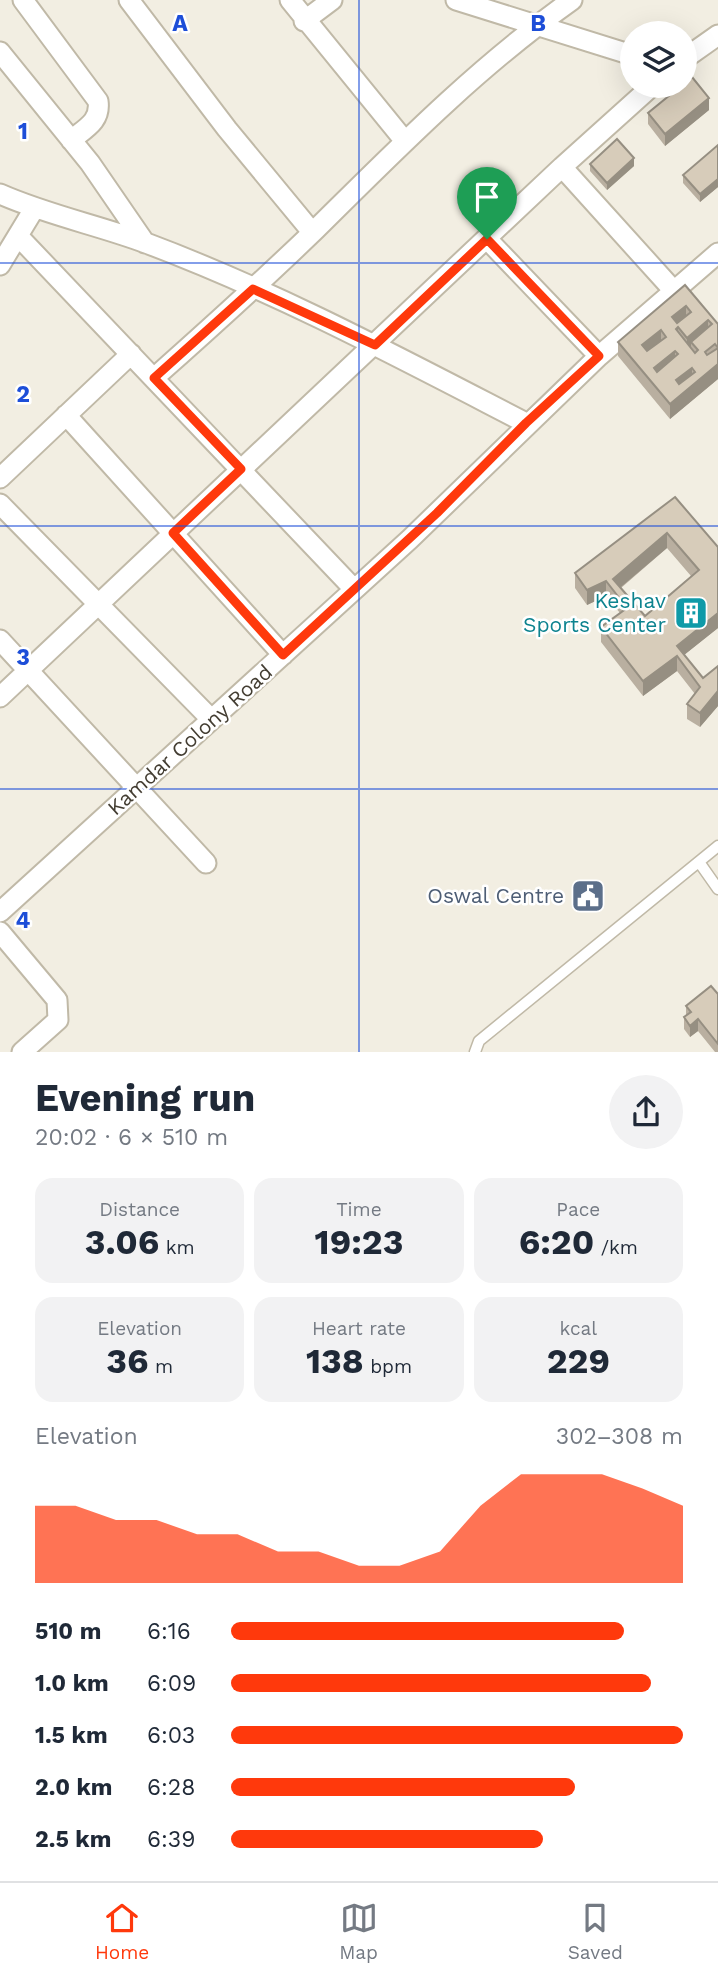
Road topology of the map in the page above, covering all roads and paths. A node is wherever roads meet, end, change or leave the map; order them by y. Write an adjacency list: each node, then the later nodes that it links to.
1 (23, 0): 14 (street)
2 (129, 0): 19 (street)
3 (290, 0): 7 (street)
4 (332, 0): 7 (street)
5 (456, 0): 8 (street)
6 (572, 0): 8 (street)
7 (303, 20): 15 (street)
8 (537, 25): 12 (street); 15 (street)
9 (718, 35): 10 (street)
10 (697, 50)
11 (0, 51): 14 (street)
12 (620, 51)
13 (639, 98): 16 (street)
14 (71, 140): 22 (street)
15 (404, 140): 19 (street)
16 (562, 167): 21 (street); 26 (street)
17 (0, 194): 18 (street)
18 (34, 209): 20 (street); 22 (street)
19 (312, 232): 25 (street)
20 (19, 237): 24 (street); 28 (street)
21 (487, 239): 27 (street); 29 (street)
22 (145, 243): 25 (street)
23 (718, 253): 26 (street, Kamdar Colony Road)
24 (0, 265)
25 (253, 289): 27 (street); 30 (street)
26 (674, 291): 29 (street, Kamdar Colony Road)
27 (375, 345): 32 (street); 33 (street)
28 (131, 354): 30 (street); 31 (street)
29 (599, 356): 32 (street, Kamdar Colony Road)
30 (154, 378): 33 (street)
31 (66, 415): 34 (street); 36 (street)
32 (526, 423): 37 (street, Kamdar Colony Road)
33 (241, 469): 36 (street); 37 (street)
34 (0, 478)
35 (0, 504): 38 (street)
36 (173, 533): 38 (street); 41 (street)
37 (353, 588): 41 (street, Kamdar Colony Road)
38 (97, 603): 40 (street); 44 (street)
39 (3, 645): 40 (street); 42 (street)
40 (52, 645): 42 (street)
41 (283, 655): 44 (street, Kamdar Colony Road)
42 (26, 671): 43 (street); 45 (street)
43 (0, 697)
44 (210, 718): 45 (street, Kamdar Colony Road)
45 (137, 788): 48 (street); 50 (street, Kamdar Colony Road)
46 (718, 846): 47 (lane)
47 (699, 862): 49 (lane); 53 (lane)
48 (206, 863)
49 (718, 889)
50 (0, 912)
51 (0, 932): 52 (street)
52 (22, 1052)
53 (475, 1052)

